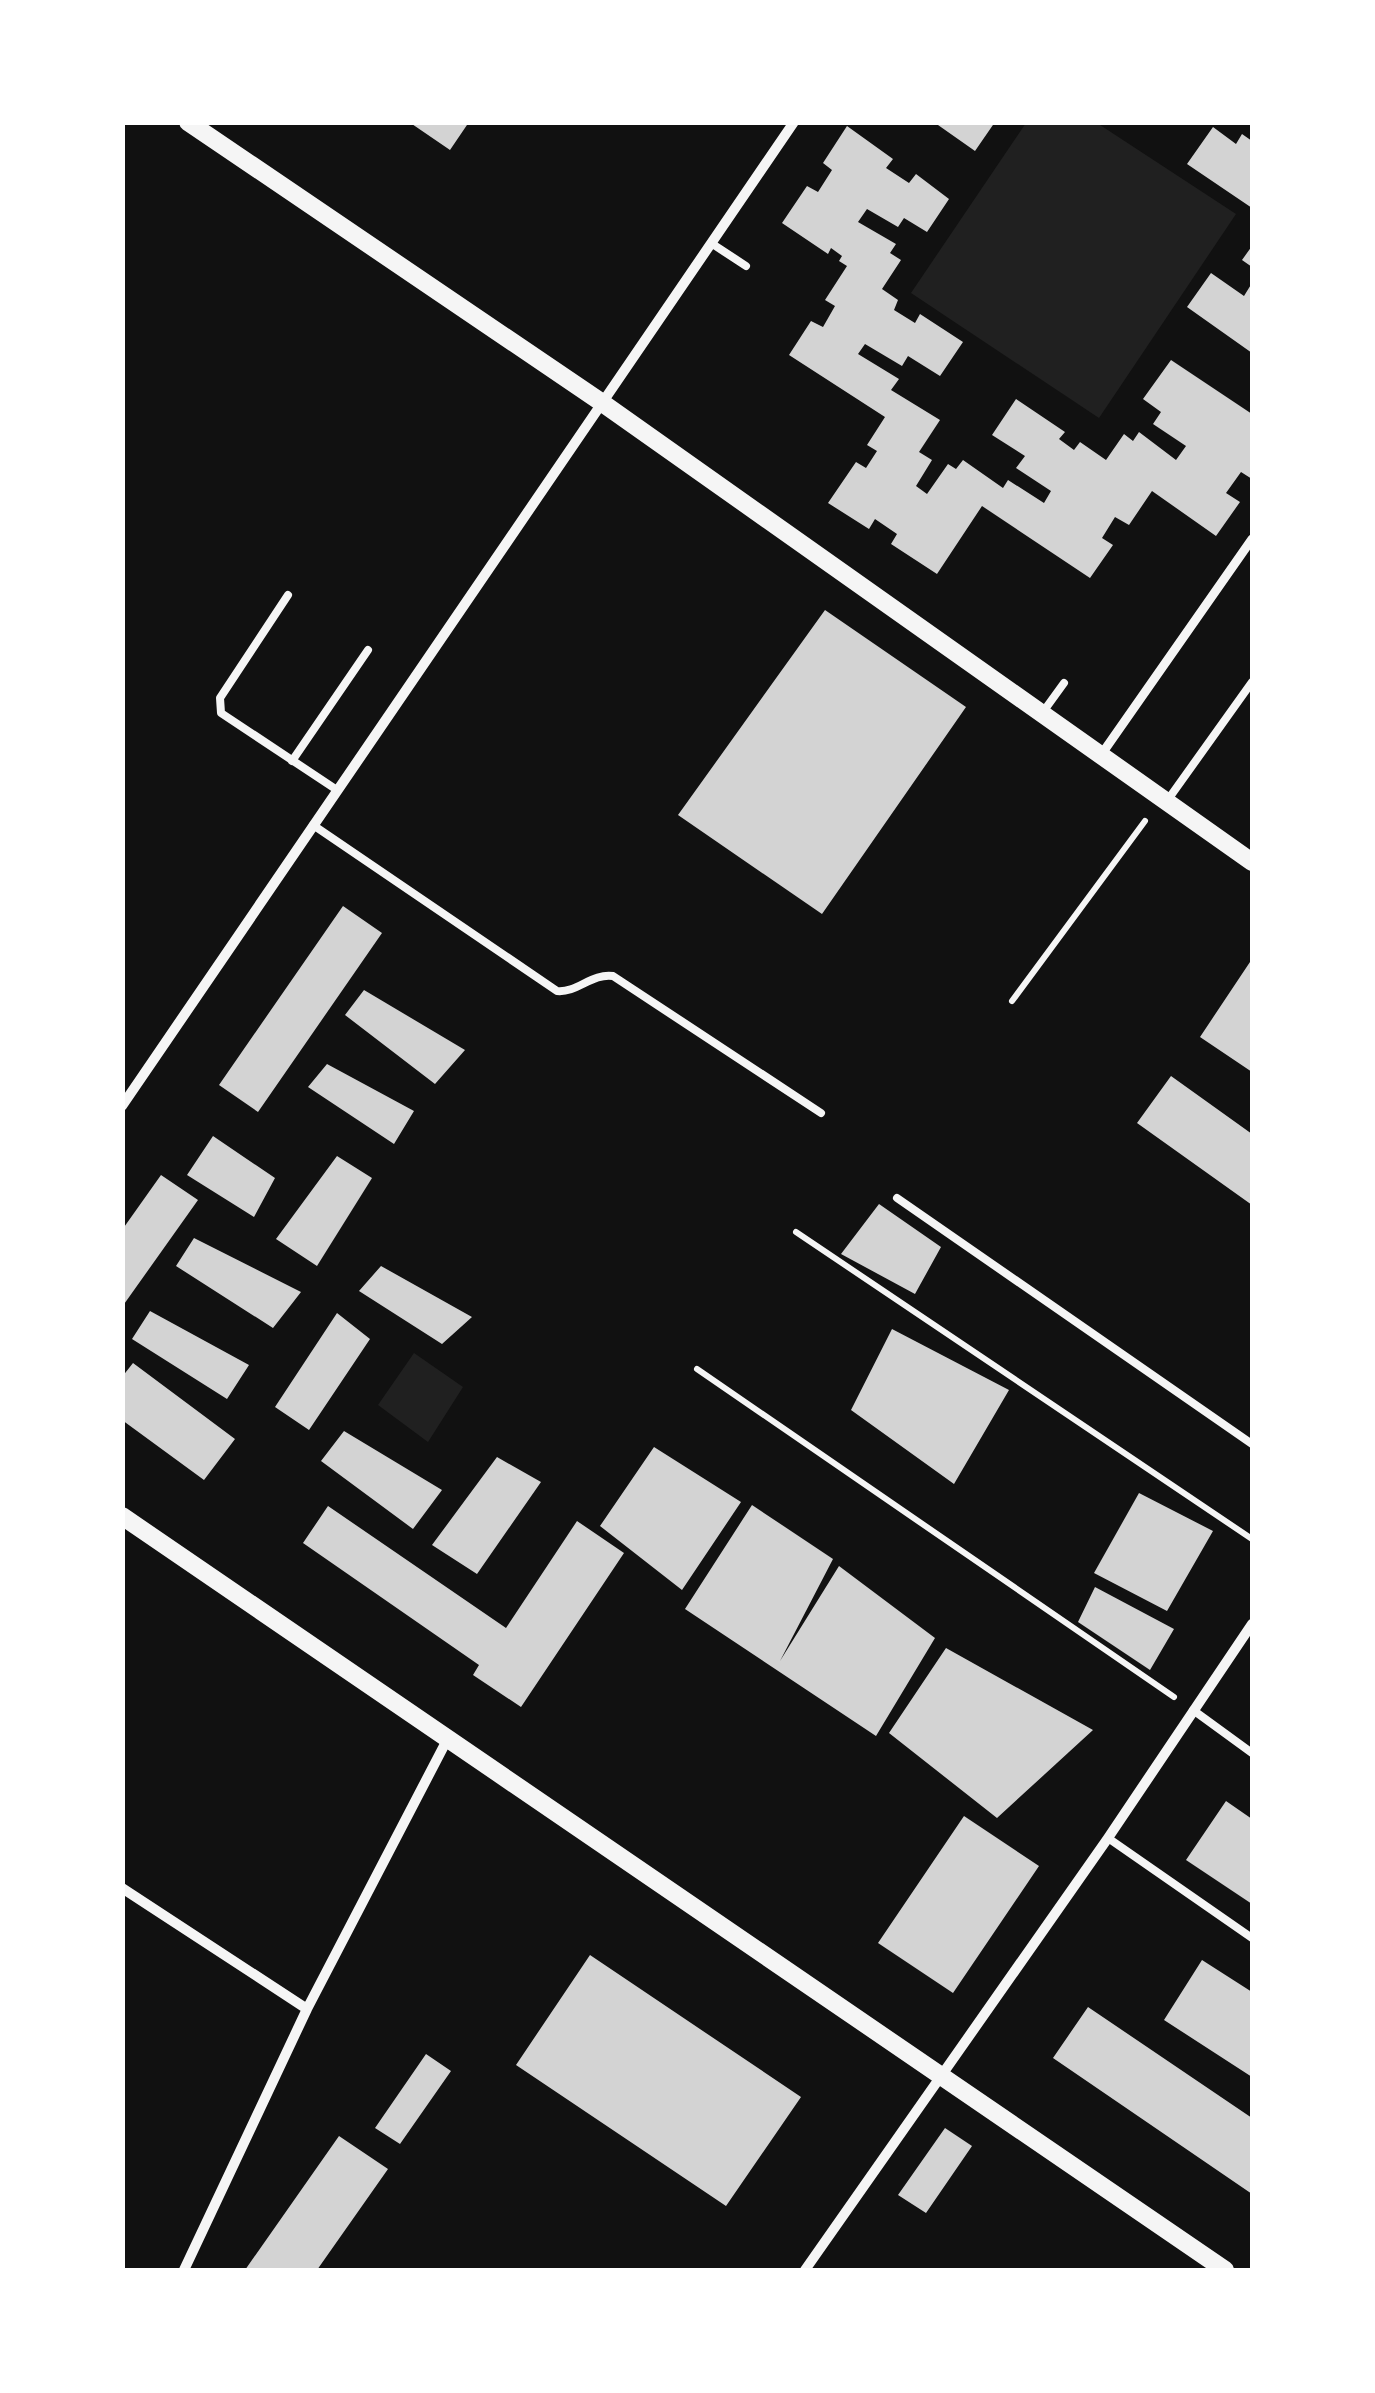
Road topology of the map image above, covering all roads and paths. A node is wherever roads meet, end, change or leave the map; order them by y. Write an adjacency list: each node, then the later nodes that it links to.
1 (188, 122): 5 (street)
2 (794, 122): 3 (street)
3 (711, 243): 4 (lane); 5 (street)
4 (746, 266)
5 (601, 402): 11 (street); 14 (street)
6 (1252, 539): 12 (street)
7 (288, 595): 13 (lane)
8 (368, 650): 13 (lane)
9 (1252, 682): 15 (lane)
10 (1064, 683): 11 (lane)
11 (1042, 714): 12 (street)
12 (1101, 755): 15 (street)
13 (292, 760): 14 (lane)
14 (337, 790): 16 (street)
15 (1167, 801): 17 (street); 18 (path)
16 (313, 825): 19 (street); 20 (lane)
17 (1252, 862)
18 (1012, 1001)
19 (122, 1106)
20 (821, 1114)
21 (897, 1198): 24 (lane)
22 (796, 1232): 26 (path)
23 (696, 1369): 28 (path)
24 (1252, 1444)
25 (122, 1516): 29 (street)
26 (1252, 1539)
27 (1252, 1624): 28 (street)
28 (1194, 1710): 30 (lane); 31 (street)
29 (447, 1740): 34 (street); 35 (street)
30 (1252, 1753)
31 (1108, 1838): 33 (lane); 35 (street)
32 (122, 1888): 34 (street)
33 (1252, 1938)
34 (307, 2009): 36 (street)
35 (941, 2074): 37 (street); 38 (street)
36 (184, 2270)
37 (806, 2270)
38 (1225, 2270)

